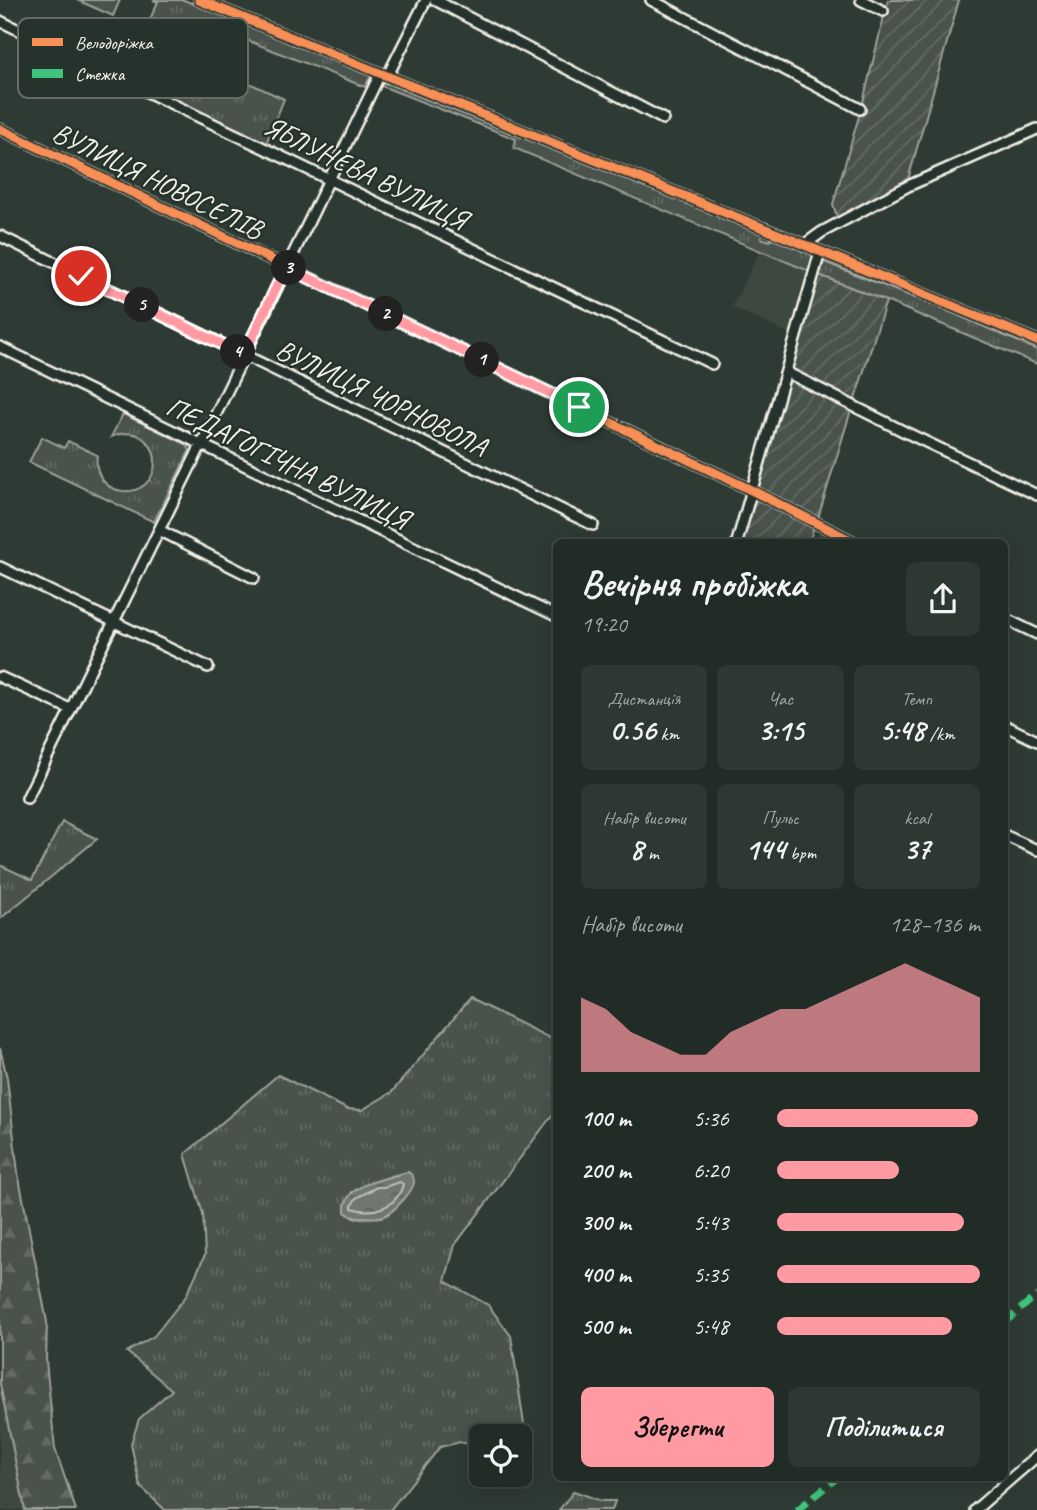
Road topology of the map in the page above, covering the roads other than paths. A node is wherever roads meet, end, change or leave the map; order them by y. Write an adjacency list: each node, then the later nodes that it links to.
1 (199, 0): 7 (street)
2 (426, 0): 11 (street)
3 (435, 0): 14 (street)
4 (651, 0): 13 (street)
5 (861, 0): 6 (street)
6 (883, 11)
7 (243, 18)
8 (248, 20): 11 (street)
9 (0, 21): 10 (street, ЯБЛУНЕВА ВУЛИЦЯ)
10 (18, 30)
11 (383, 76): 17 (street); 19 (street)
12 (159, 98): 17 (street, ЯБЛУНЕВА ВУЛИЦЯ)
13 (860, 108)
14 (663, 119)
15 (0, 129): 21 (street, ВУЛИЦЯ НОВОСЕЛІВ)
16 (1037, 129): 19 (street)
17 (328, 180): 21 (street); 25 (street, ЯБЛУНЕВА ВУЛИЦЯ)
18 (0, 236): 24 (street, ВУЛИЦЯ ЧОРНОВОЛА)
19 (804, 245): 20 (street)
20 (820, 252): 22 (street); 26 (street)
21 (286, 267): 24 (street); 28 (street, ВУЛИЦЯ НОВОСЕЛІВ)
22 (1037, 341)
23 (0, 347): 27 (street, ПЕДАГОГІЧНА ВУЛИЦЯ)
24 (244, 355): 27 (street); 30 (street, ВУЛИЦЯ ЧОРНОВОЛА)
25 (712, 364)
26 (786, 372): 28 (street); 29 (street)
27 (201, 445): 31 (street); 36 (street, ПЕДАГОГІЧНА ВУЛИЦЯ)
28 (751, 490): 32 (street); 33 (street, ВУЛИЦЯ НОВОСЕЛІВ)
29 (1037, 495)
30 (593, 525)
31 (159, 530): 35 (street); 38 (street)
32 (738, 539)
33 (848, 539)
34 (0, 567): 38 (street)
35 (254, 578)
36 (553, 616)
37 (1008, 620): 39 (street)
38 (114, 621): 40 (street); 42 (street)
39 (1037, 634)
40 (208, 667)
41 (0, 677): 42 (street)
42 (70, 709): 45 (street)
43 (1008, 727): 44 (street)
44 (1037, 741)
45 (27, 798)
46 (1008, 837): 47 (street)
47 (1037, 850)
48 (1037, 1456): 49 (street)
49 (975, 1510)

